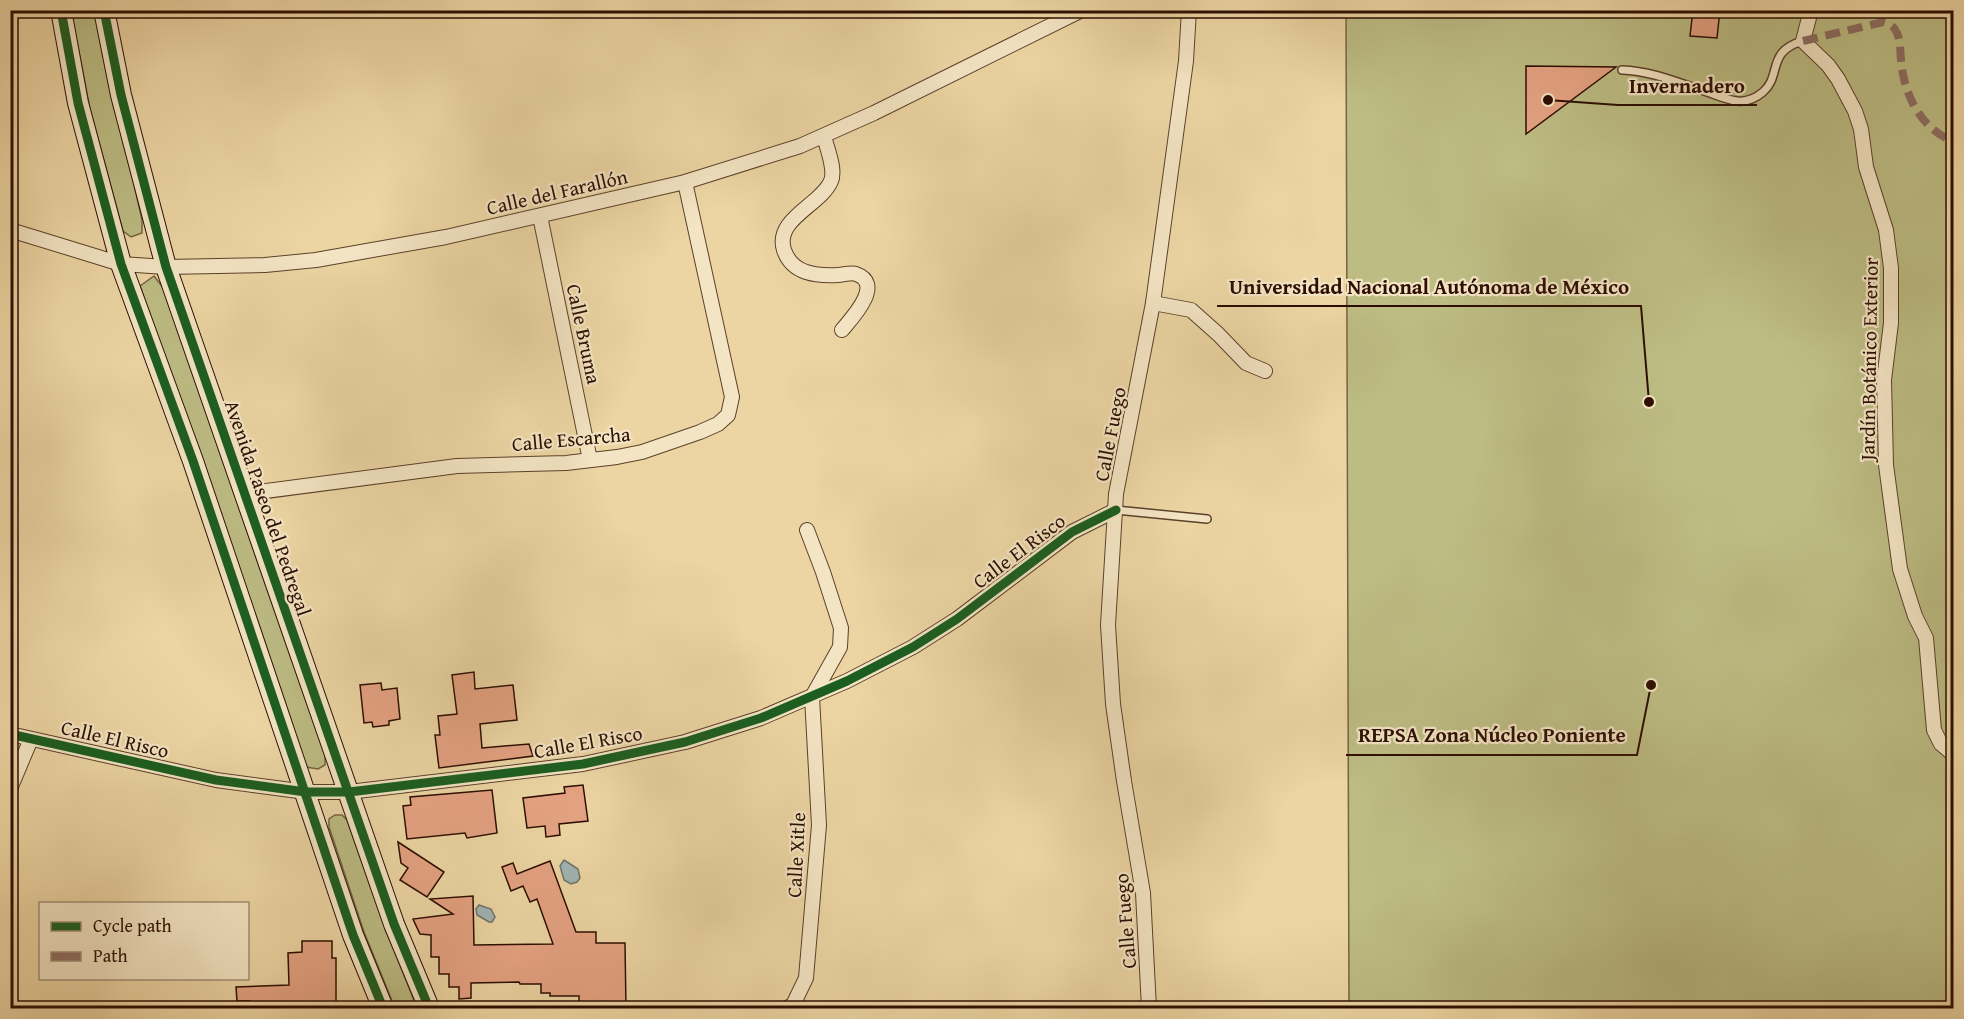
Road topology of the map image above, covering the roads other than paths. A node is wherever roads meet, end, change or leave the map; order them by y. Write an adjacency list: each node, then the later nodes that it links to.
1 (61, 10): 12 (main road)
2 (104, 10): 13 (main road, Avenida Paseo del Pedregal)
3 (1082, 10): 8 (street, Calle del Farallón)
4 (1189, 10): 14 (street, Calle Fuego)
5 (1811, 10): 6 (street)
6 (1803, 41): 7 (lane); 25 (street, Jardín Botánico Exterior)
7 (1622, 70)
8 (824, 136): 9 (street, Calle del Farallón); 15 (street)
9 (685, 182): 10 (street, Calle del Farallón); 17 (street, Calle Escarcha)
10 (540, 216): 13 (street, Calle del Farallón); 17 (street, Calle Bruma)
11 (10, 230): 12 (street, Calle del Farallón)
12 (121, 264): 13 (street, Calle del Farallón); 27 (main road)
13 (166, 267): 18 (main road, Avenida Paseo del Pedregal)
14 (1153, 303): 16 (street); 19 (street, Calle Fuego)
15 (842, 330)
16 (1265, 371)
17 (590, 460): 18 (street, Calle Escarcha)
18 (243, 494): 28 (main road, Avenida Paseo del Pedregal)
19 (1116, 510): 20 (lane); 22 (street, Calle El Risco); 32 (street, Calle Fuego)
20 (1207, 519)
21 (807, 530): 22 (street)
22 (813, 697): 28 (street, Calle El Risco); 31 (street, Calle Xitle)
23 (10, 734): 24 (street, Calle El Risco)
24 (31, 739): 26 (street); 27 (street, Calle El Risco)
25 (1953, 754)
26 (10, 789)
27 (306, 792): 28 (street, Calle El Risco); 29 (main road)
28 (348, 792): 30 (main road, Avenida Paseo del Pedregal)
29 (383, 1008)
30 (429, 1008)
31 (787, 1008)
32 (1149, 1008)

